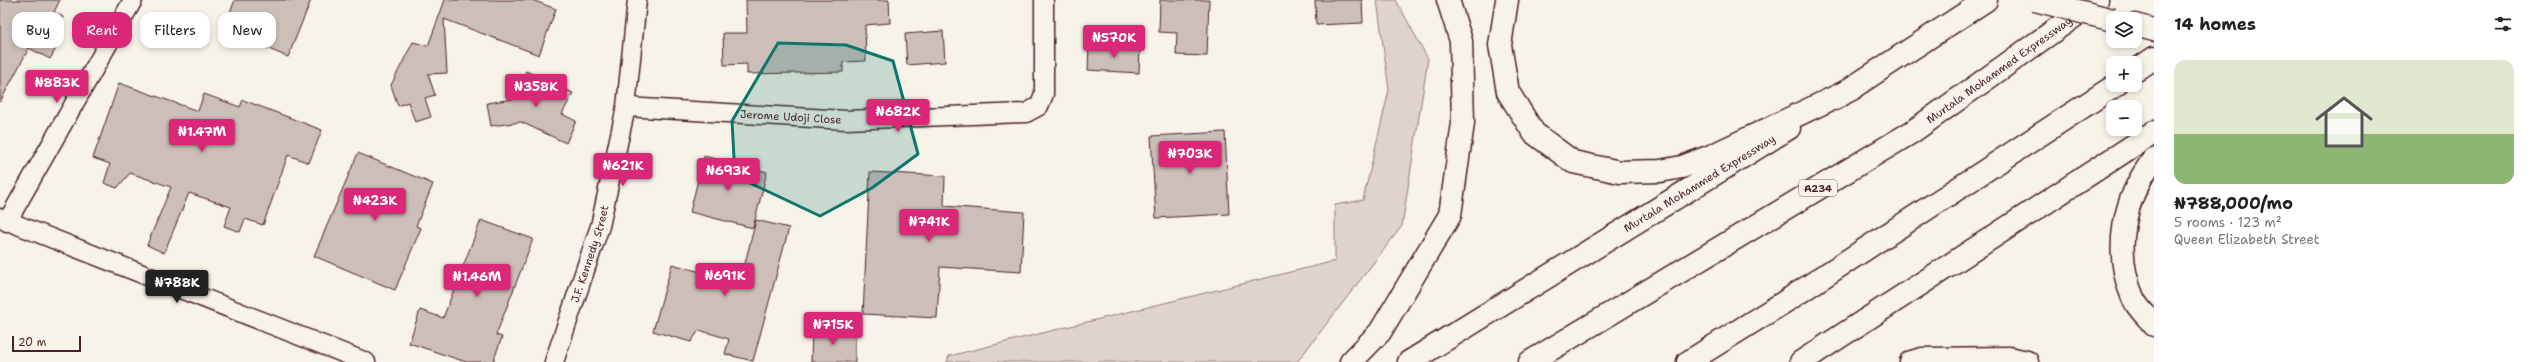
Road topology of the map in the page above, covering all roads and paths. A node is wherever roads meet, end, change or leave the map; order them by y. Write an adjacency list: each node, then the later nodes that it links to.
1 (133, 0): 19 (street)
2 (637, 0): 16 (street, J.F. Kennedy Street)
3 (1044, 0): 16 (street, Jerome Udoji Close)
4 (1448, 0): 23 (highway)
5 (1507, 0): 14 (highway)
6 (1986, 0): 14 (highway, Murtala Mohammed Expressway)
7 (2035, 0): 9 (highway, bridge)
8 (2097, 0): 25 (highway, Murtala Mohammed Expressway / A234)
9 (2106, 18)
10 (2142, 27): 11 (highway)
11 (2154, 30)
12 (2154, 58): 13 (highway)
13 (2142, 66)
14 (1852, 89): 24 (highway, Murtala Mohammed Expressway)
15 (2106, 92): 26 (highway)
16 (626, 107): 22 (street, J.F. Kennedy Street)
17 (2154, 132): 27 (highway)
18 (2154, 159): 20 (highway)
19 (4, 220): 21 (street)
20 (2154, 325)
21 (366, 362)
22 (554, 362)
23 (1351, 362)
24 (1409, 362)
25 (1530, 362)
26 (1688, 362)
27 (1801, 362)
28 (1910, 362): 29 (highway)
29 (2027, 362)

